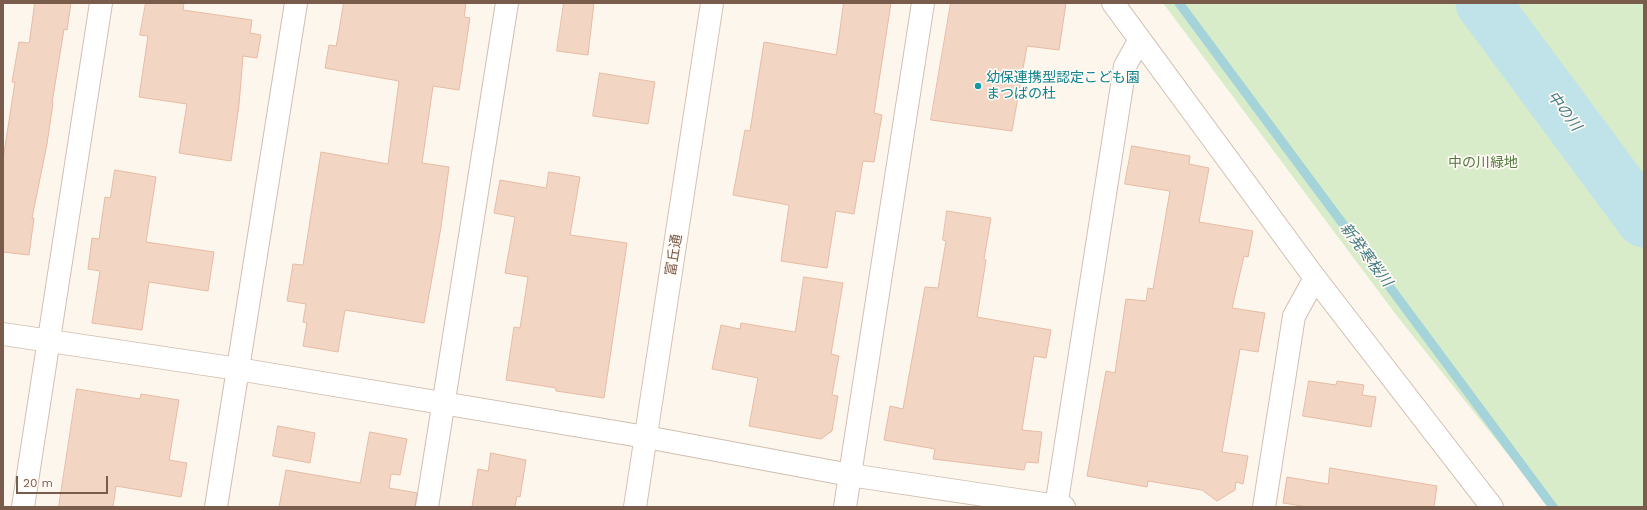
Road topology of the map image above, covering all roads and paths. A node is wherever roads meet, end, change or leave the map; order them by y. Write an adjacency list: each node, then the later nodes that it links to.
1 (101, 3): 10 (street)
2 (296, 3): 11 (street)
3 (507, 3): 12 (street)
4 (712, 3): 13 (street, 富丘通)
5 (923, 3): 14 (street)
6 (1113, 3): 7 (street)
7 (1139, 41): 8 (street); 21 (street)
8 (1315, 278): 15 (street); 22 (street)
9 (3, 334): 10 (street)
10 (49, 342): 11 (street); 16 (street)
11 (238, 369): 12 (street); 17 (street)
12 (443, 404): 13 (street); 18 (street)
13 (646, 437): 14 (street); 19 (street, 富丘通)
14 (850, 475): 20 (street); 21 (street)
15 (1489, 506)
16 (23, 507)
17 (216, 507)
18 (427, 507)
19 (635, 507)
20 (845, 507)
21 (1059, 507)
22 (1264, 507)

